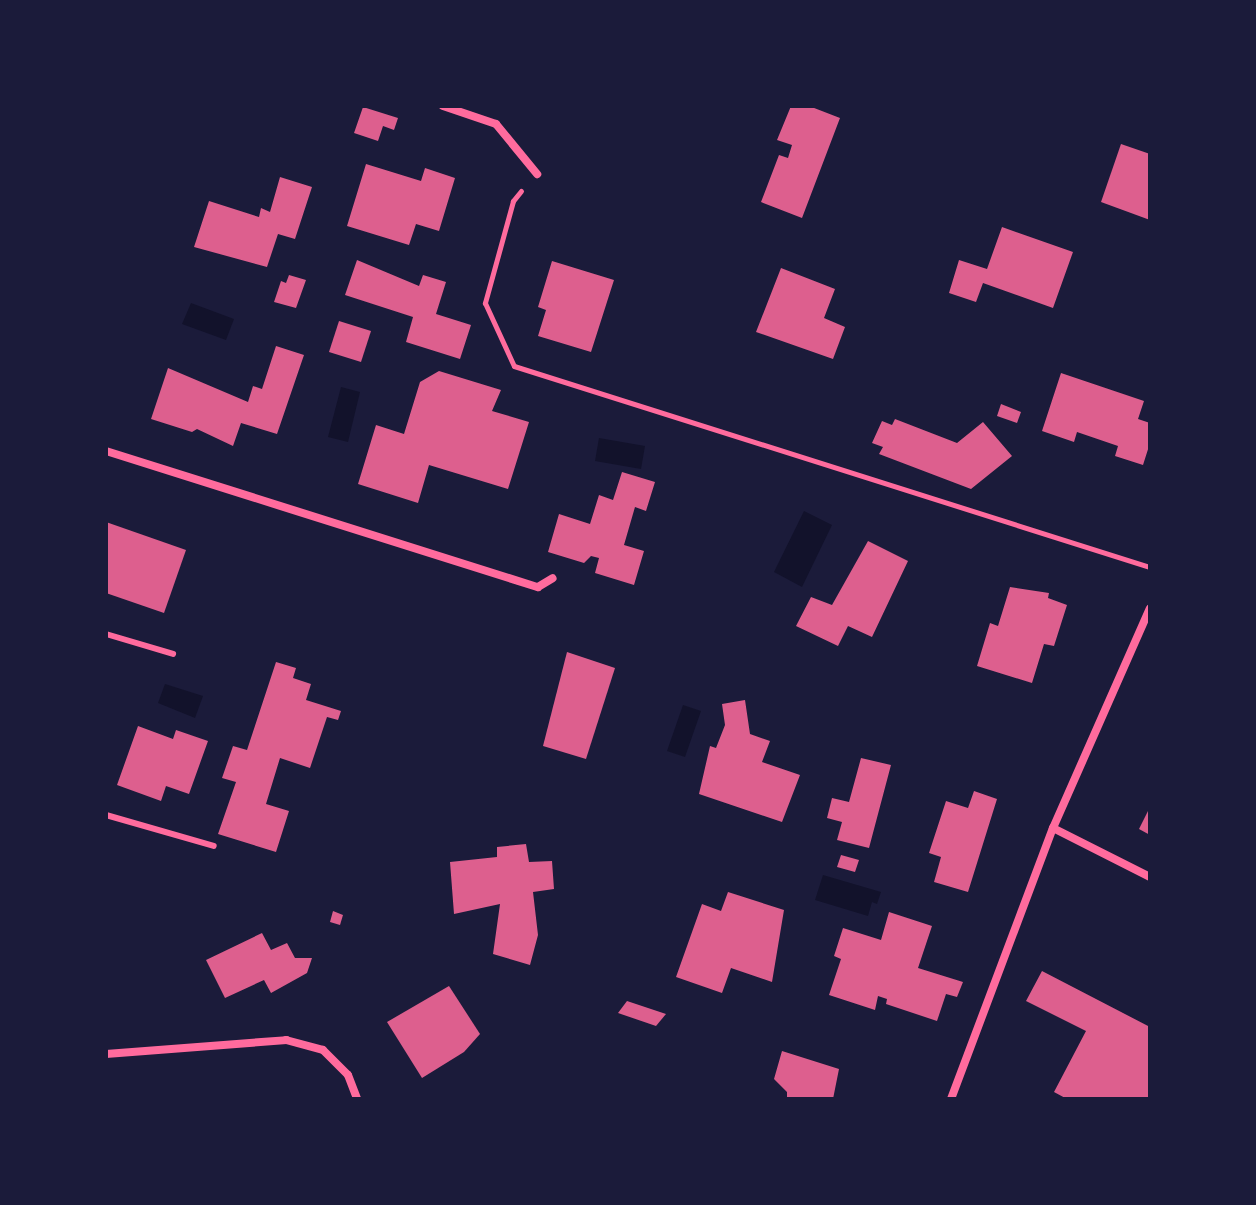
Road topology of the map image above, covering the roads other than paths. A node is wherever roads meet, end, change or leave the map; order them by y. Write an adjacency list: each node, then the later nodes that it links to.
1 (443, 106): 2 (street)
2 (537, 174)
3 (106, 451): 4 (street)
4 (553, 578)
5 (1150, 608): 9 (street)
6 (106, 634): 7 (lane)
7 (173, 654)
8 (106, 815): 10 (lane)
9 (1053, 828): 11 (street); 13 (street)
10 (214, 846)
11 (1150, 877)
12 (106, 1054): 14 (street)
13 (955, 1098)
14 (357, 1099)

